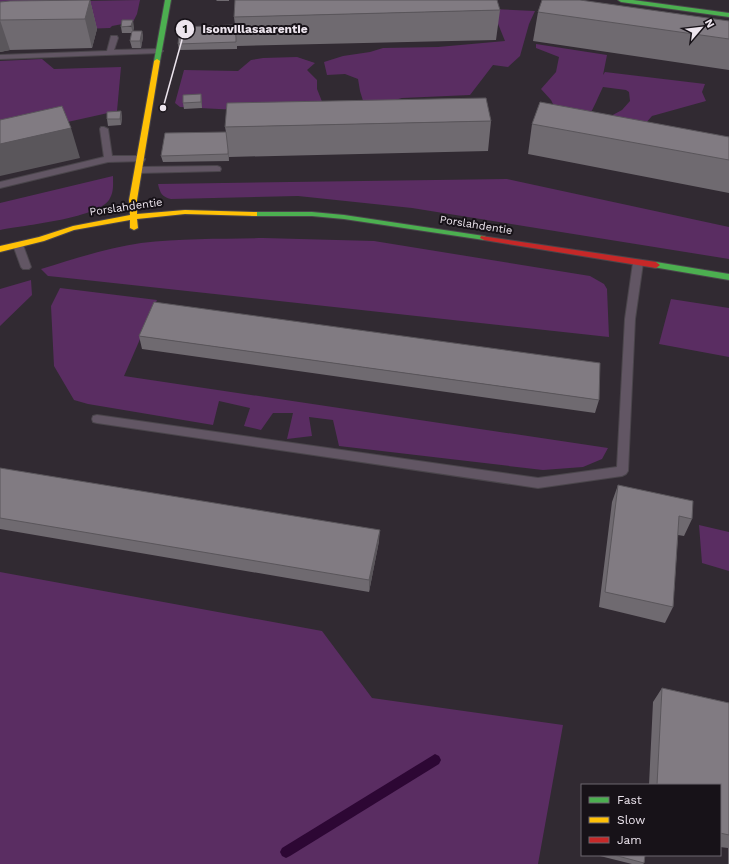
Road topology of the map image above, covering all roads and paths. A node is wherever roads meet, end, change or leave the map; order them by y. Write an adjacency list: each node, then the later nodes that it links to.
1 (168, 0): 5 (street)
2 (621, 0): 3 (street)
3 (729, 15)
4 (114, 38): 6 (lane)
5 (159, 51): 6 (lane); 10 (street)
6 (110, 53): 7 (lane)
7 (0, 57)
8 (104, 129): 9 (lane)
9 (108, 159): 10 (lane); 13 (lane)
10 (141, 159): 12 (street)
11 (217, 169): 12 (lane)
12 (139, 170): 15 (street)
13 (0, 185)
14 (217, 214): 15 (street, Porslahdentie); 16 (street, Porslahdentie); 22 (street, Porslahdentie)
15 (134, 217): 17 (street); 19 (street, Porslahdentie)
16 (191, 221)
17 (134, 228)
18 (72, 238): 19 (street, Porslahdentie)
19 (41, 239): 20 (street, Porslahdentie)
20 (18, 244): 21 (street, Porslahdentie); 23 (lane)
21 (0, 249)
22 (638, 263): 24 (street, Porslahdentie); 25 (lane)
23 (26, 267)
24 (729, 278)
25 (97, 419)

